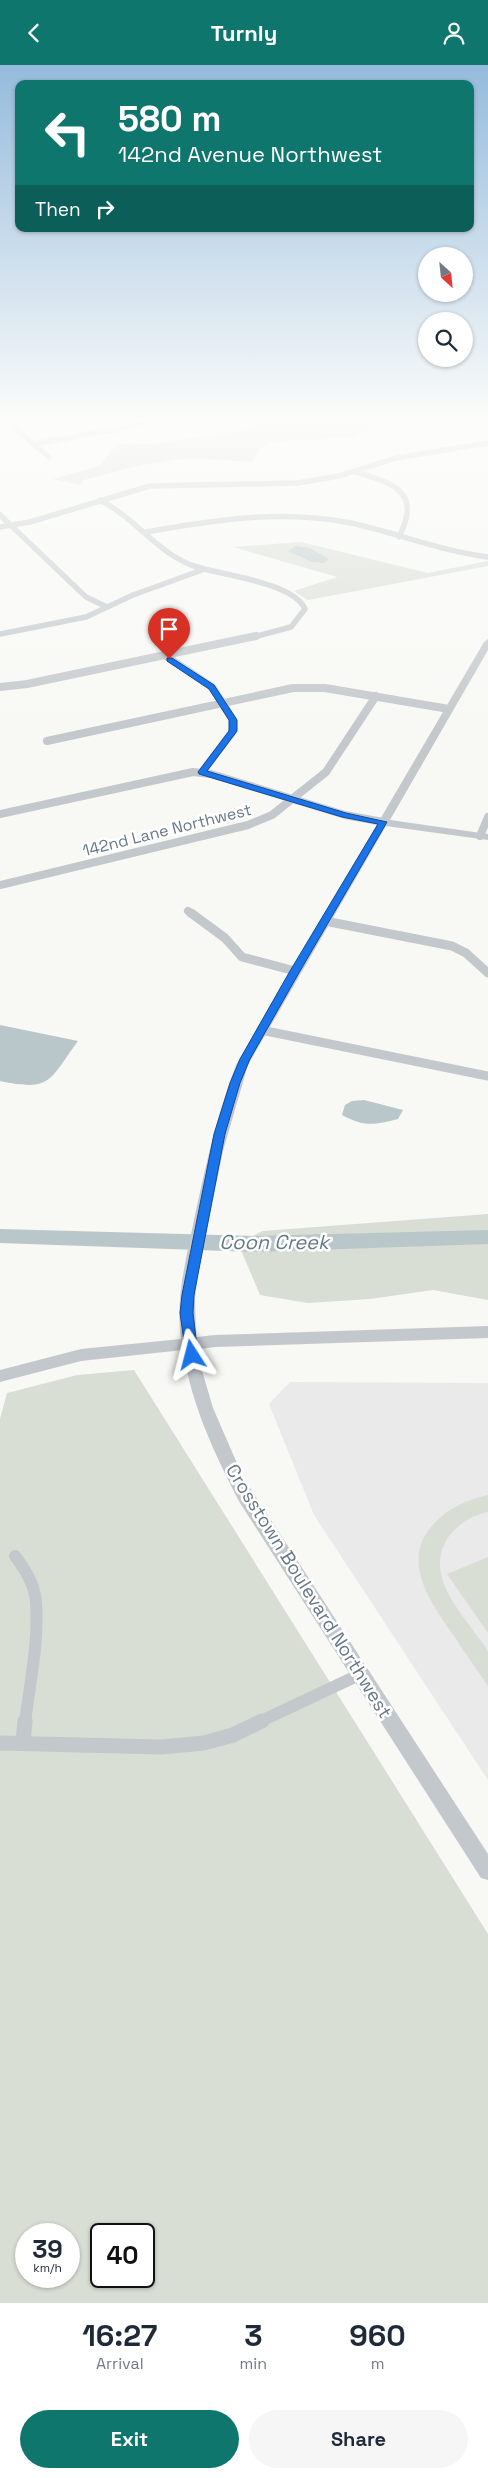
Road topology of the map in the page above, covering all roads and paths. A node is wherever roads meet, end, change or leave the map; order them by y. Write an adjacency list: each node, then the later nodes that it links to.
1 (11, 525): 10 (street)
2 (138, 525): 6 (street)
3 (184, 525): 6 (street)
4 (355, 525): 7 (street)
5 (404, 525): 7 (street)
6 (146, 532): 9 (street)
7 (399, 537): 8 (street)
8 (488, 557)
9 (202, 570): 10 (street); 13 (street)
10 (107, 607): 11 (street)
11 (0, 634)
12 (488, 642): 17 (street, Crosstown Boulevard Northwest)
13 (166, 656): 14 (street); 16 (street)
14 (1, 687)
15 (376, 696): 16 (street); 17 (street); 20 (street, 142nd Lane Northwest)
16 (224, 703): 18 (street); 19 (street)
17 (449, 709): 23 (street, Crosstown Boulevard Northwest)
18 (47, 741)
19 (202, 772): 20 (street); 21 (street)
20 (292, 800): 23 (street); 25 (street, 142nd Lane Northwest)
21 (0, 815)
22 (488, 817): 24 (street)
23 (383, 822): 24 (street); 27 (street, Crosstown Boulevard Northwest)
24 (484, 837)
25 (0, 885)
26 (188, 911): 28 (street)
27 (325, 921): 28 (street, Crosstown Boulevard Northwest); 29 (street)
28 (295, 971): 30 (street, Crosstown Boulevard Northwest)
29 (488, 973)
30 (262, 1030): 31 (street); 33 (street, Crosstown Boulevard Northwest)
31 (488, 1075)
32 (488, 1332): 33 (street)
33 (190, 1344): 34 (street); 36 (street, Crosstown Boulevard Northwest)
34 (0, 1376)
35 (15, 1556): 38 (street)
36 (361, 1674): 38 (street); 39 (street, Crosstown Boulevard Northwest)
37 (0, 1743): 38 (street)
38 (23, 1743)
39 (488, 1871)

